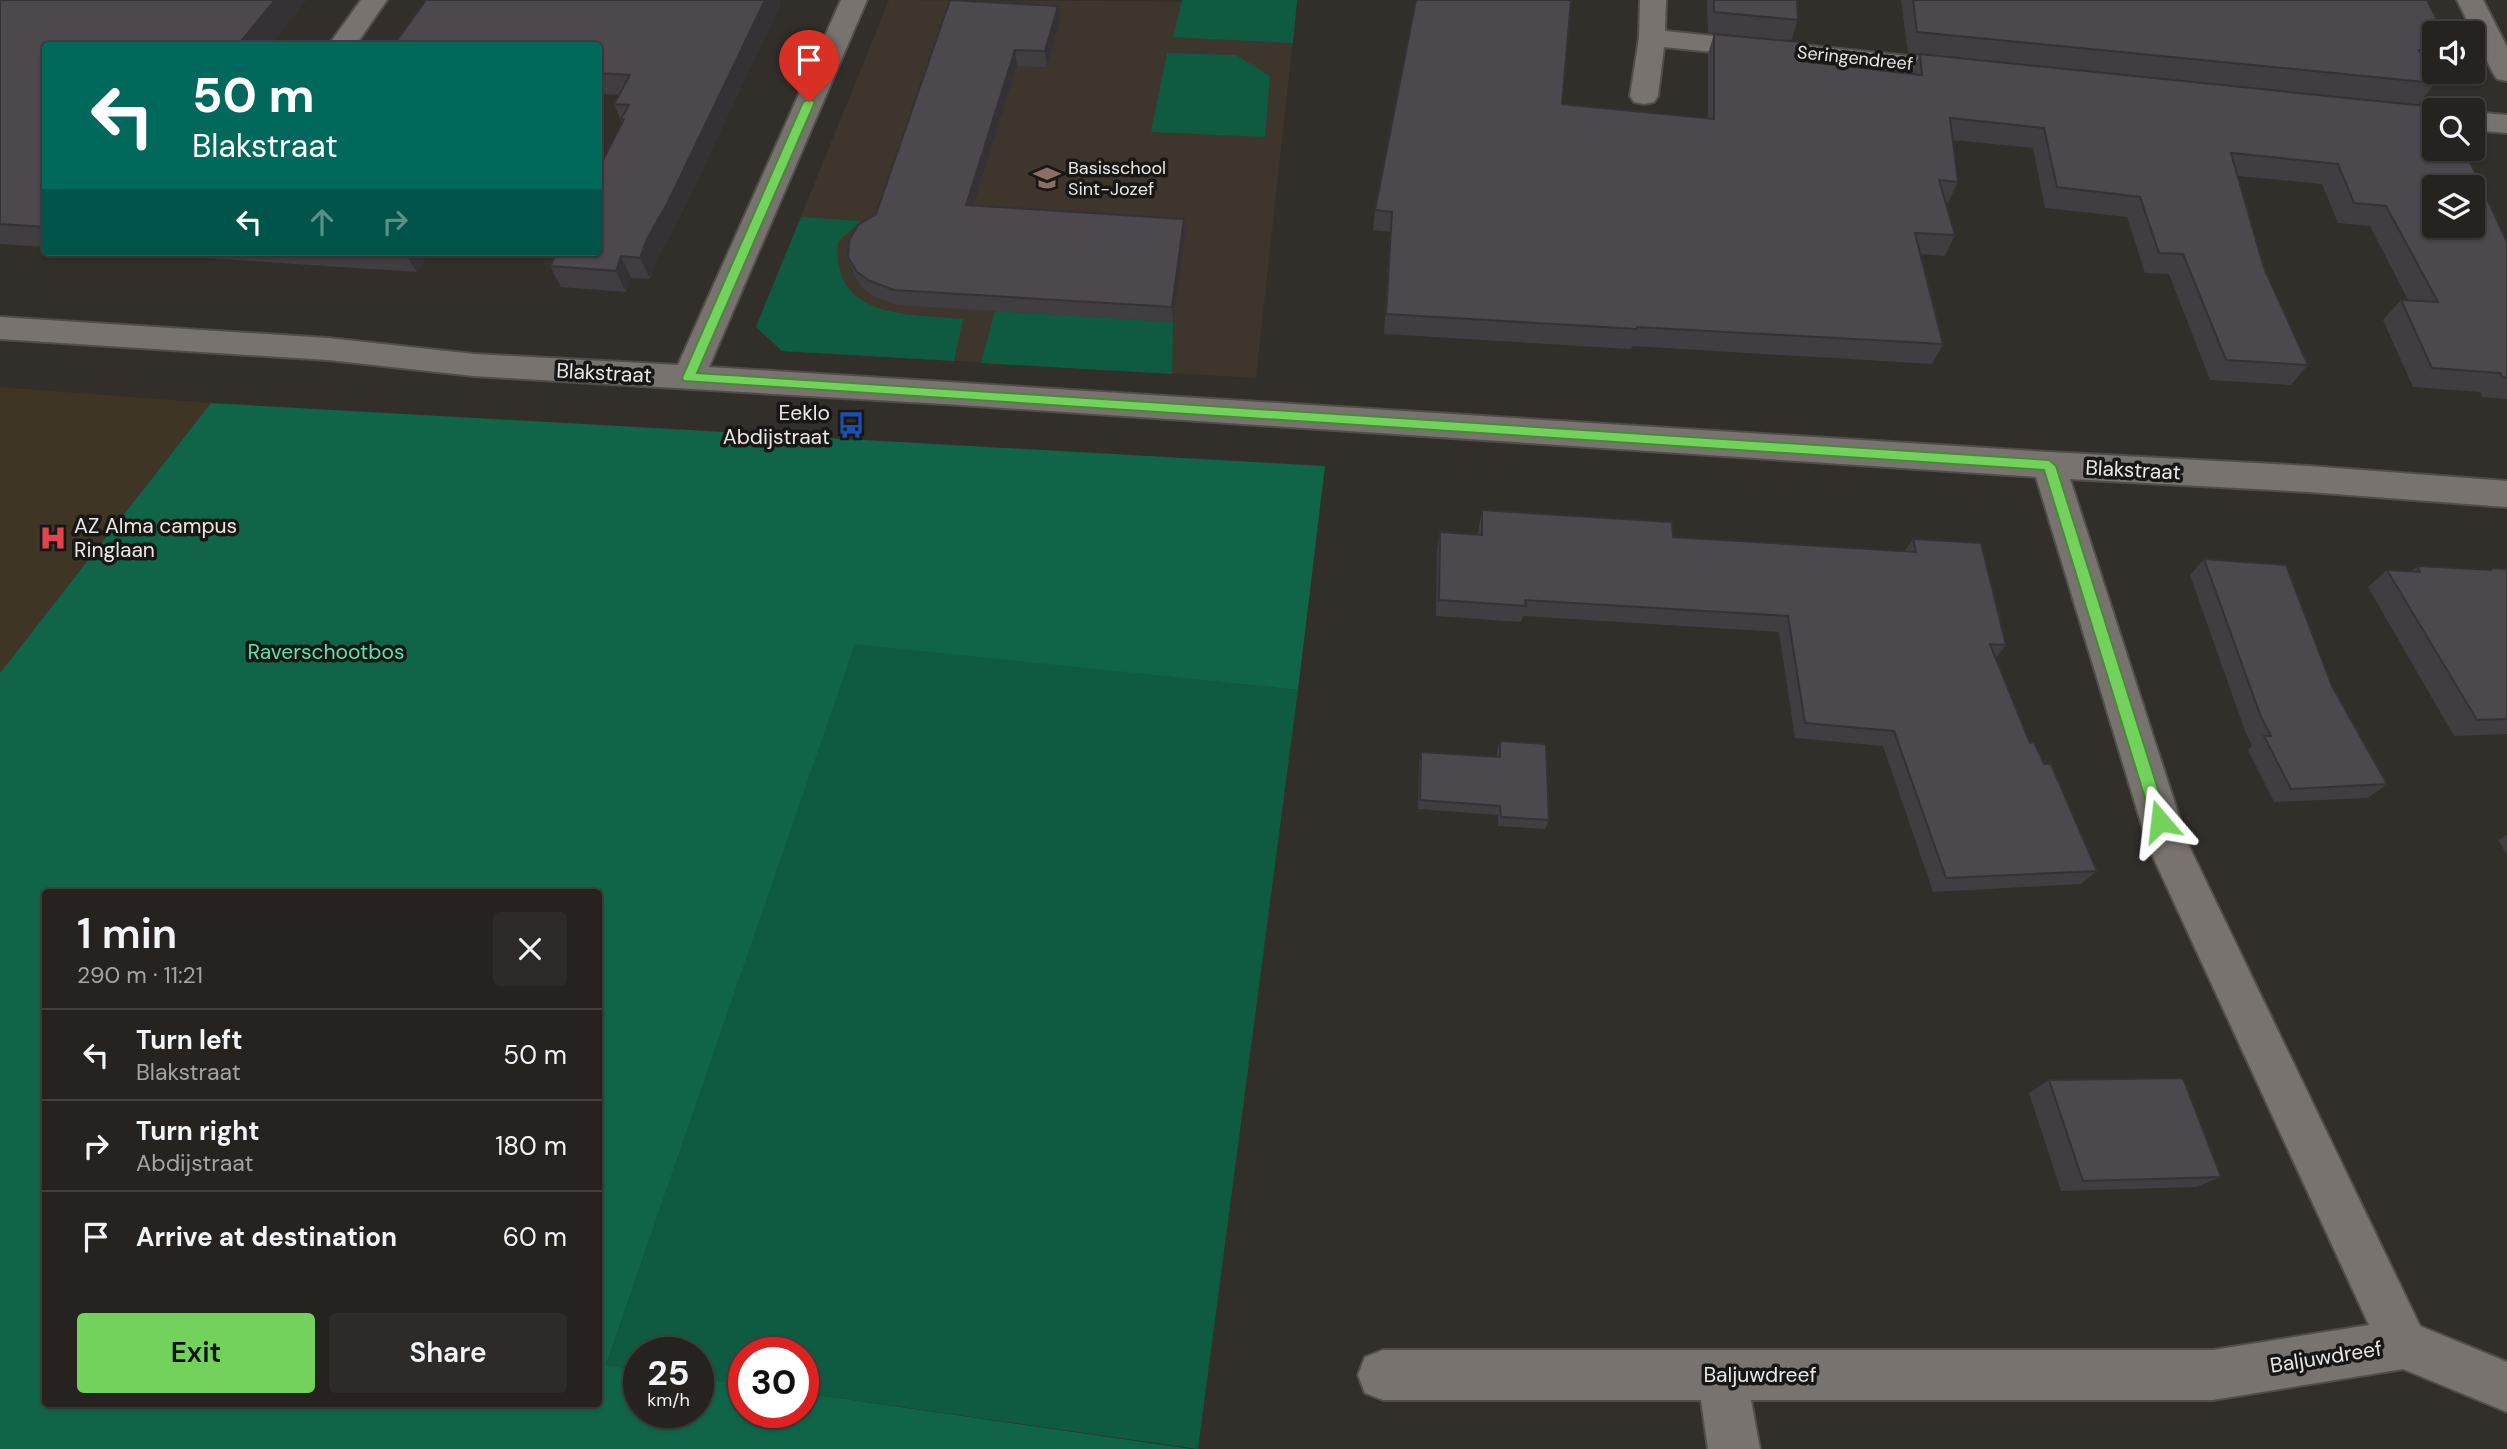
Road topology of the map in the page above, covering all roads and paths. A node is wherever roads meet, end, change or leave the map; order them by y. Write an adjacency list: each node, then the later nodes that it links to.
1 (374, 0): 6 (street)
2 (854, 0): 13 (street)
3 (1653, 0): 5 (street)
4 (2470, 0): 8 (street)
5 (1652, 38): 7 (street, Seringendreef); 9 (street)
6 (344, 42)
7 (1995, 72)
8 (2507, 73)
9 (1644, 96)
10 (2485, 122): 11 (street)
11 (2507, 124)
12 (0, 328): 13 (street, Blakstraat)
13 (688, 378): 14 (street, Blakstraat)
14 (2049, 466): 15 (street, Blakstraat); 16 (street, Baljuwdreef)
15 (2507, 495)
16 (2403, 1344): 18 (street, Baljuwdreef); 19 (street)
17 (1383, 1375): 18 (street, Baljuwdreef)
18 (1722, 1375): 20 (street)
19 (2507, 1387)
20 (1734, 1449)

